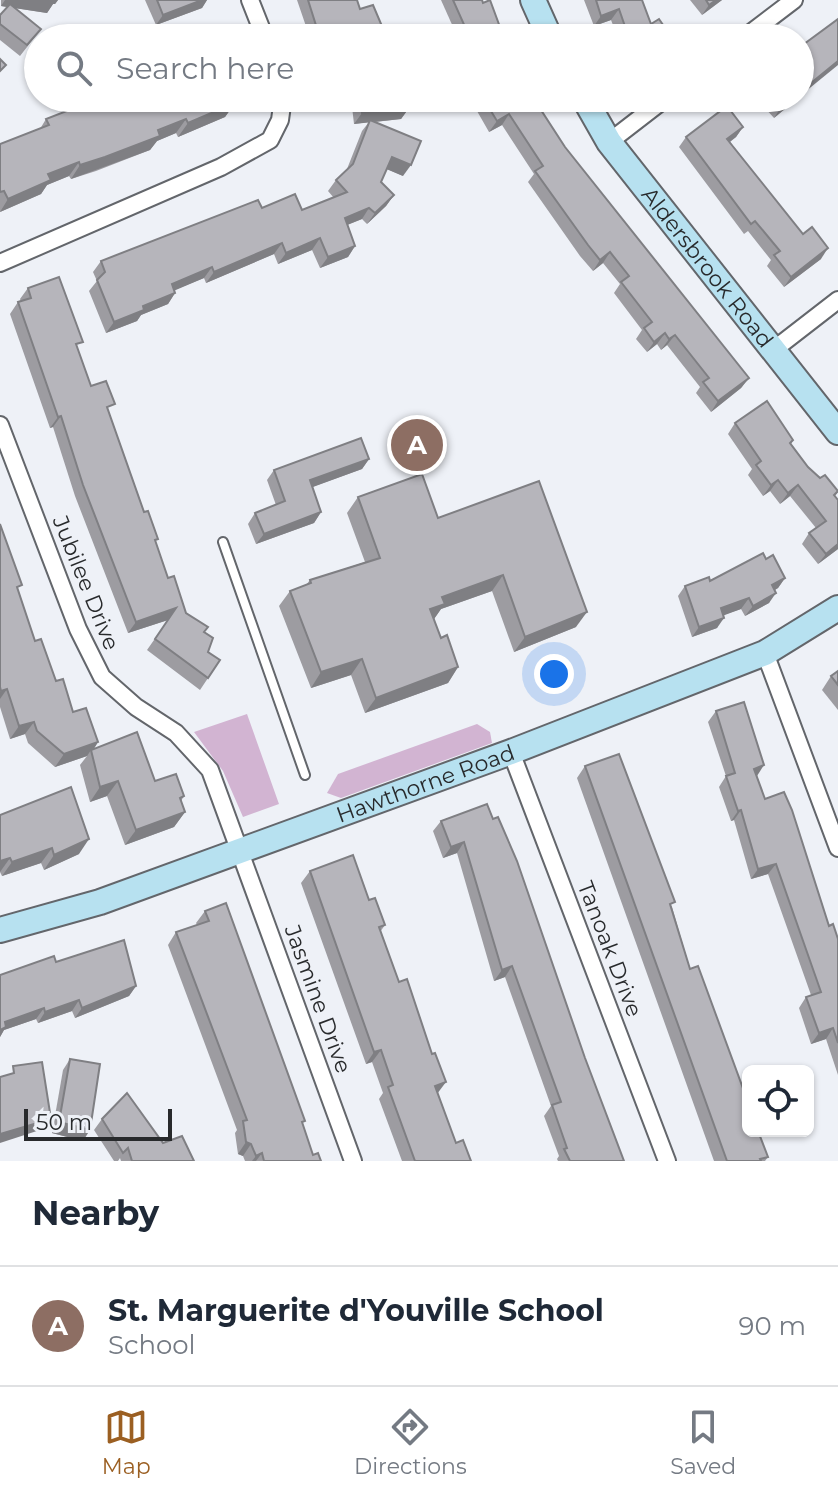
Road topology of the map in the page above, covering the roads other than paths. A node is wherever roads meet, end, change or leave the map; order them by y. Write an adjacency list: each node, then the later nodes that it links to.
1 (250, 0): 4 (street)
2 (533, 0): 5 (street)
3 (794, 0): 6 (street)
4 (259, 24)
5 (544, 24)
6 (762, 24)
7 (281, 112): 11 (street)
8 (592, 112): 10 (street, Aldersbrook Road)
9 (648, 112): 10 (street)
10 (609, 142): 13 (street, Aldersbrook Road)
11 (0, 263)
12 (838, 300): 13 (street)
13 (776, 348): 15 (street, Aldersbrook Road)
14 (0, 425): 22 (street, Jubilee Drive)
15 (838, 432)
16 (223, 542): 20 (lane)
17 (838, 608): 18 (street, Hawthorne Road)
18 (765, 653): 19 (street, Hawthorne Road); 21 (street)
19 (511, 752): 22 (street, Hawthorne Road); 25 (street, Tanoak Drive)
20 (305, 775)
21 (838, 848)
22 (241, 851): 23 (street, Hawthorne Road); 24 (street, Jasmine Drive)
23 (0, 930)
24 (353, 1161)
25 (667, 1161)

